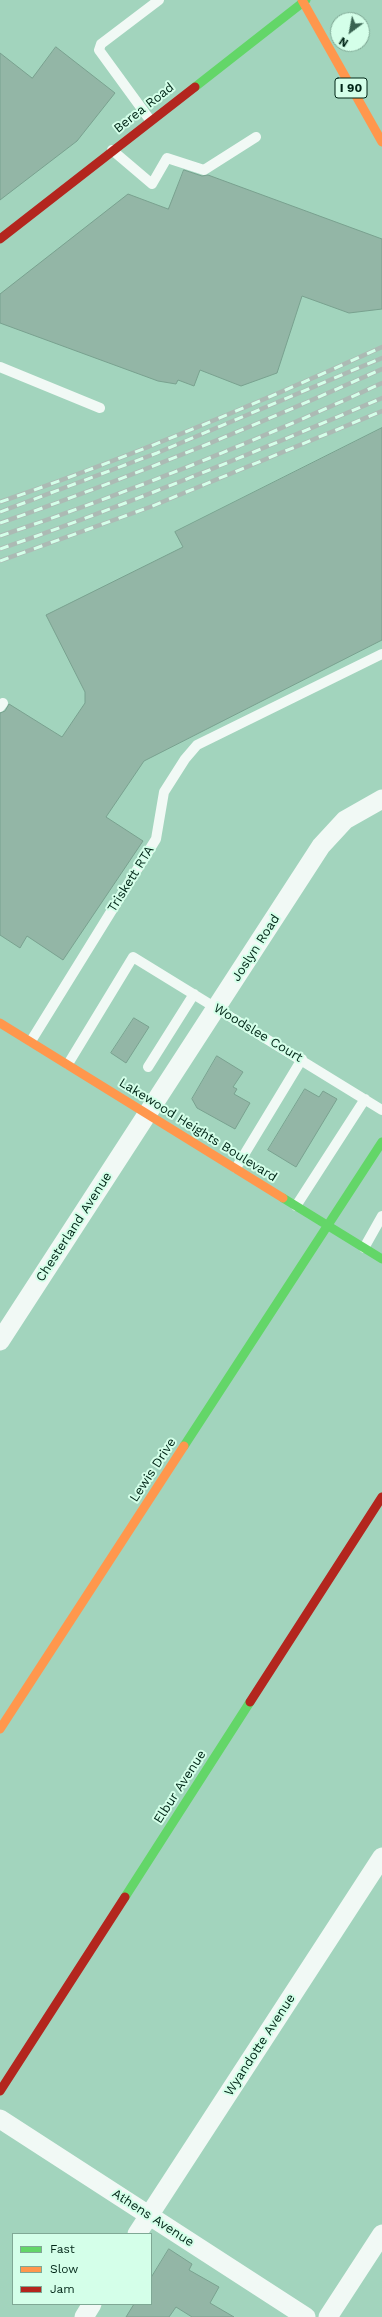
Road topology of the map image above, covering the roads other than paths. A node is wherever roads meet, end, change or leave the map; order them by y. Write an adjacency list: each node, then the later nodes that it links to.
1 (159, 0): 4 (lane)
2 (302, 0): 6 (main road, I 90)
3 (306, 0): 4 (main road, Berea Road)
4 (150, 120): 7 (main road, Berea Road)
5 (256, 137): 7 (lane)
6 (382, 142)
7 (112, 150): 8 (main road, Berea Road)
8 (0, 239)
9 (0, 367): 10 (lane)
10 (100, 408)
11 (382, 654): 16 (lane, Triskett RTA)
12 (382, 799): 14 (street, Joslyn Road)
13 (194, 994): 14 (lane, Woodslee Court); 18 (lane, Woodslee Court); 19 (lane)
14 (217, 1008): 17 (lane, Woodslee Court); 22 (street, Joslyn Road)
15 (0, 1022): 16 (main road, Lakewood Heights Boulevard)
16 (31, 1041): 18 (main road, Lakewood Heights Boulevard)
17 (302, 1059): 20 (lane, Woodslee Court); 24 (lane)
18 (68, 1064): 22 (main road, Lakewood Heights Boulevard)
19 (148, 1067)
20 (365, 1099): 21 (lane, Woodslee Court); 25 (lane)
21 (382, 1110)
22 (147, 1114): 24 (main road, Lakewood Heights Boulevard); 30 (street, Chesterland Avenue)
23 (382, 1142): 27 (main road, Lewis Drive)
24 (236, 1168): 25 (main road, Lakewood Heights Boulevard)
25 (296, 1206): 27 (main road, Lakewood Heights Boulevard)
26 (382, 1216): 28 (lane)
27 (327, 1225): 28 (main road, Lakewood Heights Boulevard); 32 (main road, Lewis Drive)
28 (364, 1248): 29 (main road, Lakewood Heights Boulevard)
29 (382, 1259)
30 (0, 1341)
31 (382, 1497): 34 (main road, Elbur Avenue)
32 (0, 1729)
33 (382, 1857): 36 (street, Wyandotte Avenue)
34 (0, 2091)
35 (0, 2119): 36 (street, Athens Avenue)
36 (149, 2216): 37 (street, Wyandotte Avenue); 41 (street, Athens Avenue)
37 (138, 2233)
38 (382, 2234): 42 (street)
39 (91, 2305): 40 (street)
40 (84, 2317)
41 (306, 2317)
42 (328, 2317)

